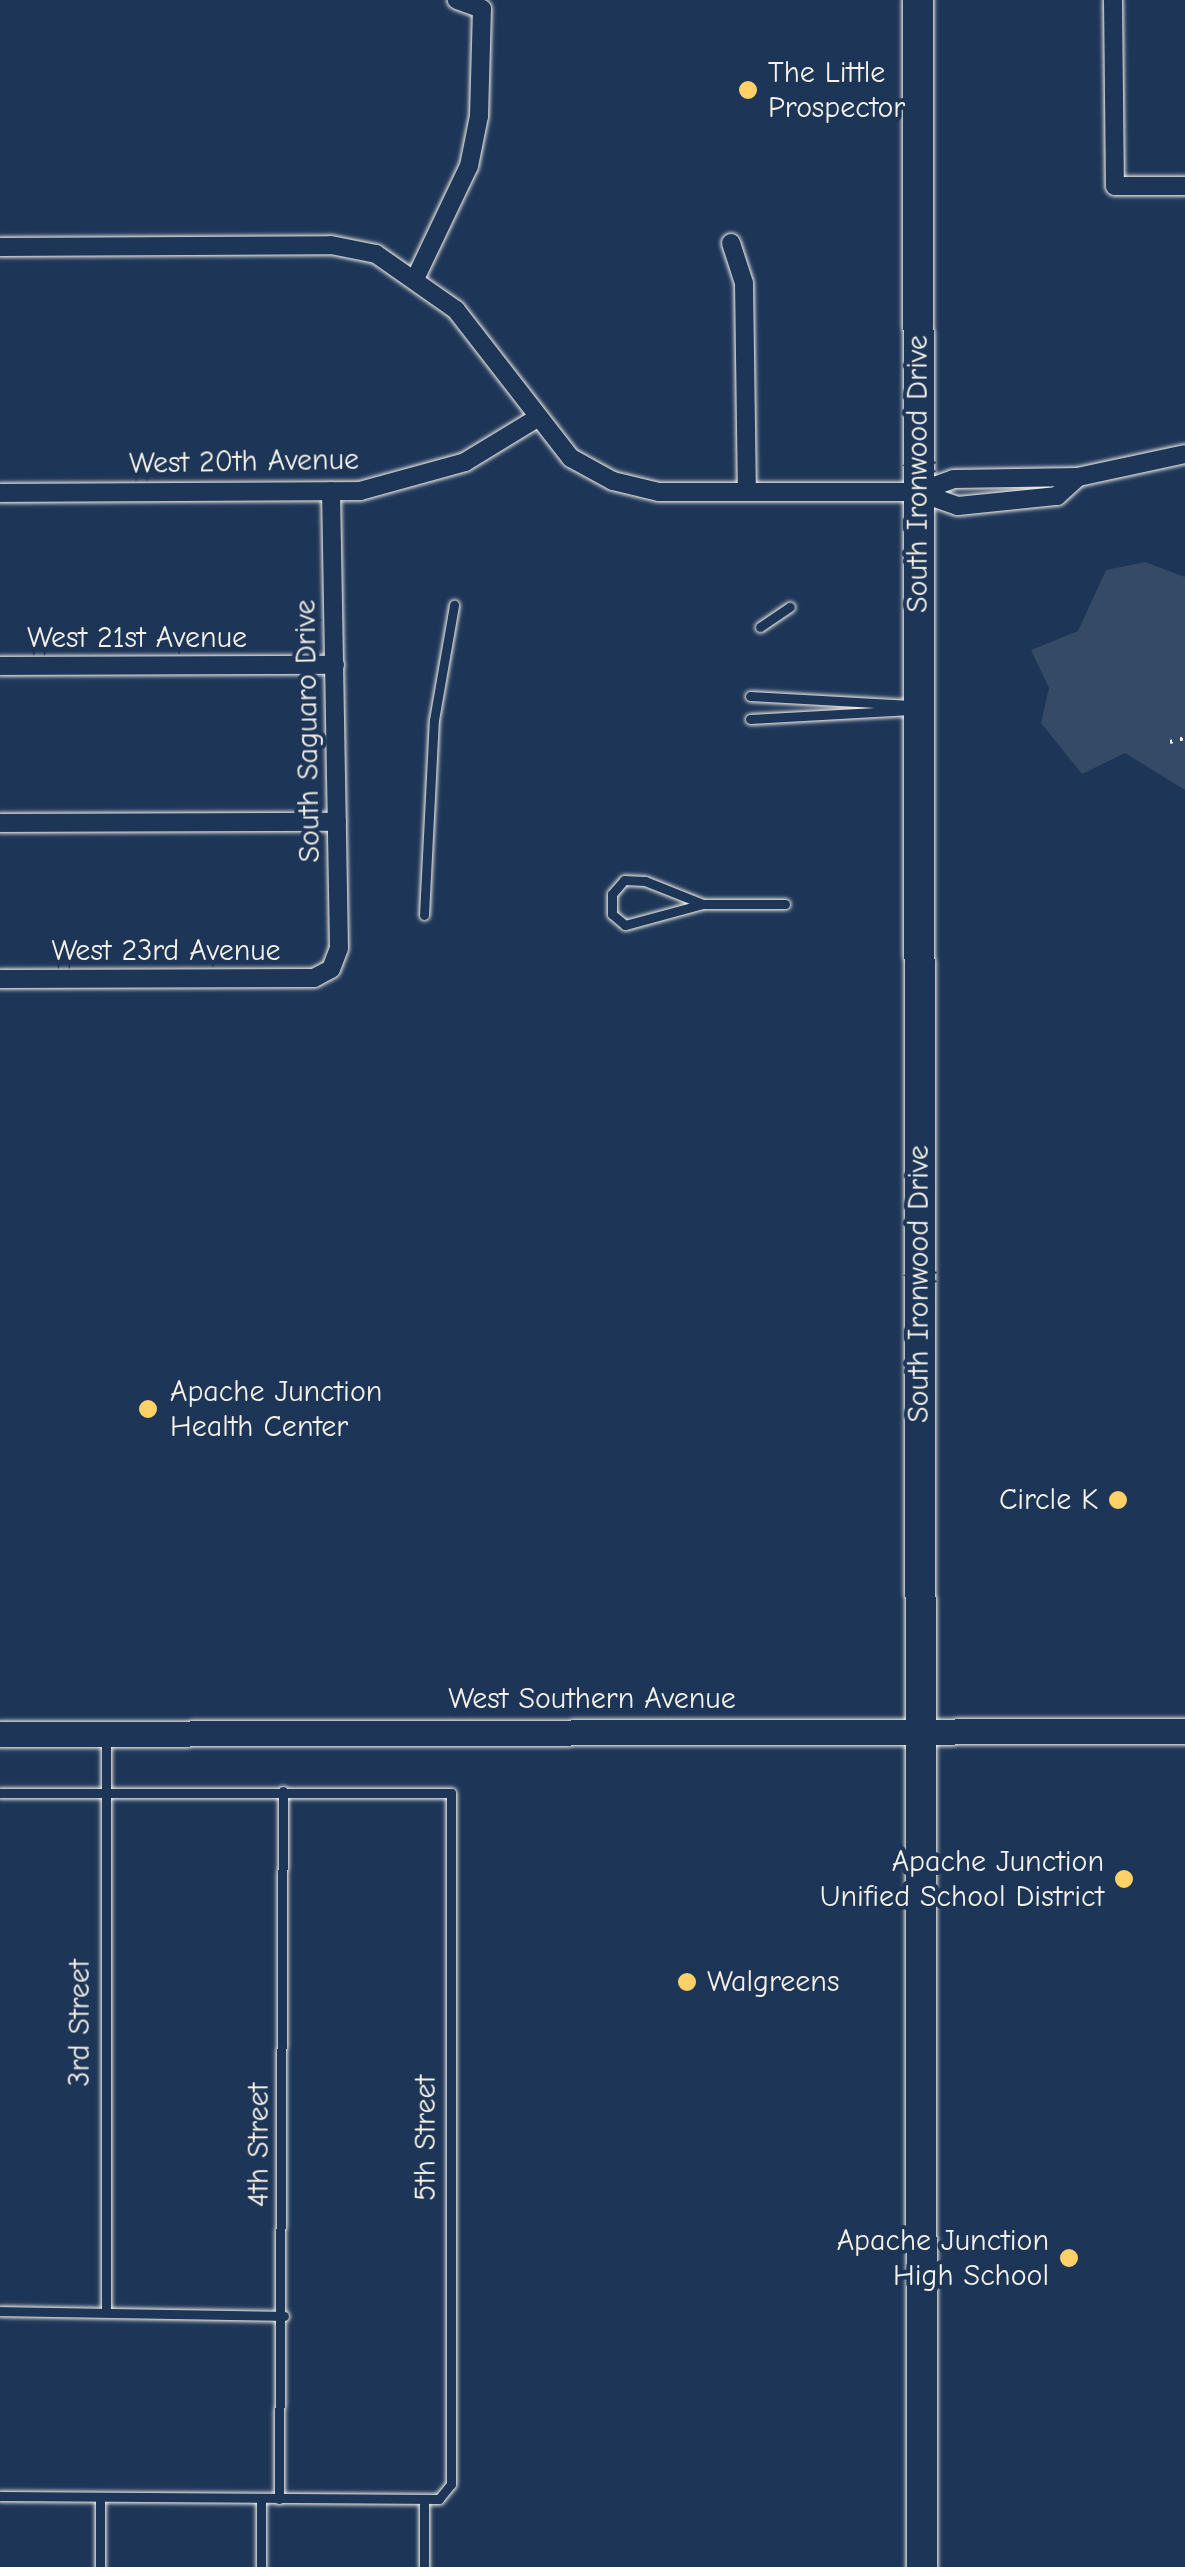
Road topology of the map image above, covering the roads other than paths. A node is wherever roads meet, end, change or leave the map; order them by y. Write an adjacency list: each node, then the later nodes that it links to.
1 (457, 0): 7 (street)
2 (918, 0): 13 (main road, South Ironwood Drive)
3 (1114, 0): 4 (street)
4 (1185, 186)
5 (731, 243): 11 (street)
6 (0, 247): 7 (street)
7 (416, 277): 8 (street)
8 (534, 420): 11 (street); 12 (street, West 20th Avenue)
9 (1185, 454): 10 (street)
10 (1078, 477): 13 (street); 13 (street)
11 (747, 491): 13 (street)
12 (331, 492): 14 (street, West 20th Avenue); 18 (street, South Saguaro Drive)
13 (918, 492): 21 (main road, South Ironwood Drive)
14 (0, 493)
15 (454, 606): 27 (lane)
16 (790, 607): 17 (lane)
17 (760, 627)
18 (335, 665): 19 (street, West 21st Avenue); 23 (street, South Saguaro Drive)
19 (0, 666)
20 (750, 696): 21 (lane)
21 (918, 708): 22 (lane); 31 (main road, South Ironwood Drive)
22 (750, 720)
23 (337, 822): 24 (street); 28 (street, South Saguaro Drive)
24 (0, 823)
25 (703, 904): 25 (lane); 26 (lane)
26 (784, 904)
27 (424, 915)
28 (331, 968): 29 (street, West 23rd Avenue)
29 (0, 979)
30 (1185, 1730): 31 (main road, West Southern Avenue)
31 (920, 1731): 32 (main road, West Southern Avenue); 48 (main road, South Ironwood Drive)
32 (106, 1733): 33 (main road, West Southern Avenue); 36 (lane, 3rd Street)
33 (0, 1734)
34 (283, 1791): 36 (lane); 39 (lane, 4th Street); 44 (lane, 5th Street)
35 (0, 1793): 36 (lane)
36 (105, 1793): 38 (lane, 3rd Street)
37 (0, 2311): 38 (lane)
38 (106, 2312): 39 (lane)
39 (284, 2316): 43 (lane, 4th Street)
40 (0, 2496): 41 (lane)
41 (100, 2498): 42 (lane); 45 (lane)
42 (261, 2499): 43 (lane); 46 (lane)
43 (280, 2499): 44 (lane)
44 (424, 2499): 47 (lane)
45 (100, 2567)
46 (262, 2567)
47 (424, 2567)
48 (922, 2567)

